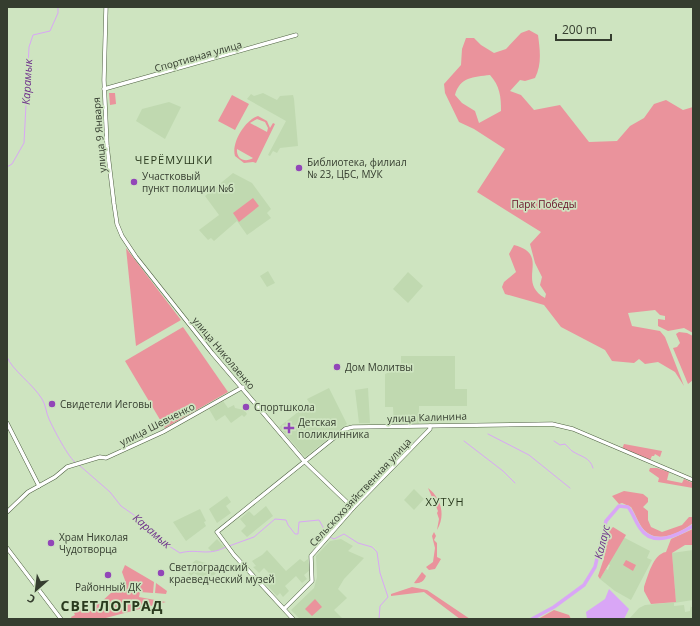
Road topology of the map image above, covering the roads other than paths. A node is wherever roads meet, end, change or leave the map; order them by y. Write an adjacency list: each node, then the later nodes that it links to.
1 (107, 7): 3 (main road, улица 9 Января)
2 (296, 35): 3 (main road, Спортивная улица)
3 (105, 90): 4 (main road, улица 9 Января); 5 (main road, улица 9 Января)
4 (123, 235): 6 (main road, улица Николаенко)
5 (136, 257): 6 (main road, улица Николаенко)
6 (243, 387): 10 (main road, улица Николаенко); 12 (main road, улица Шевченко)
7 (7, 422): 12 (main road)
8 (430, 426): 10 (main road, улица Калинина); 11 (main road); 11 (main road, улица Калинина); 13 (main road, Сельскохозяйственная улица)
9 (7, 427): 12 (main road)
10 (304, 462): 13 (main road, улица Николаенко); 16 (main road, улица Калинина)
11 (693, 480)
12 (39, 486): 14 (main road, улица Шевченко)
13 (353, 508): 16 (main road, Сельскохозяйственная улица)
14 (7, 512)
15 (7, 548): 17 (main road)
16 (284, 609): 18 (main road)
17 (61, 619)
18 (293, 619)

